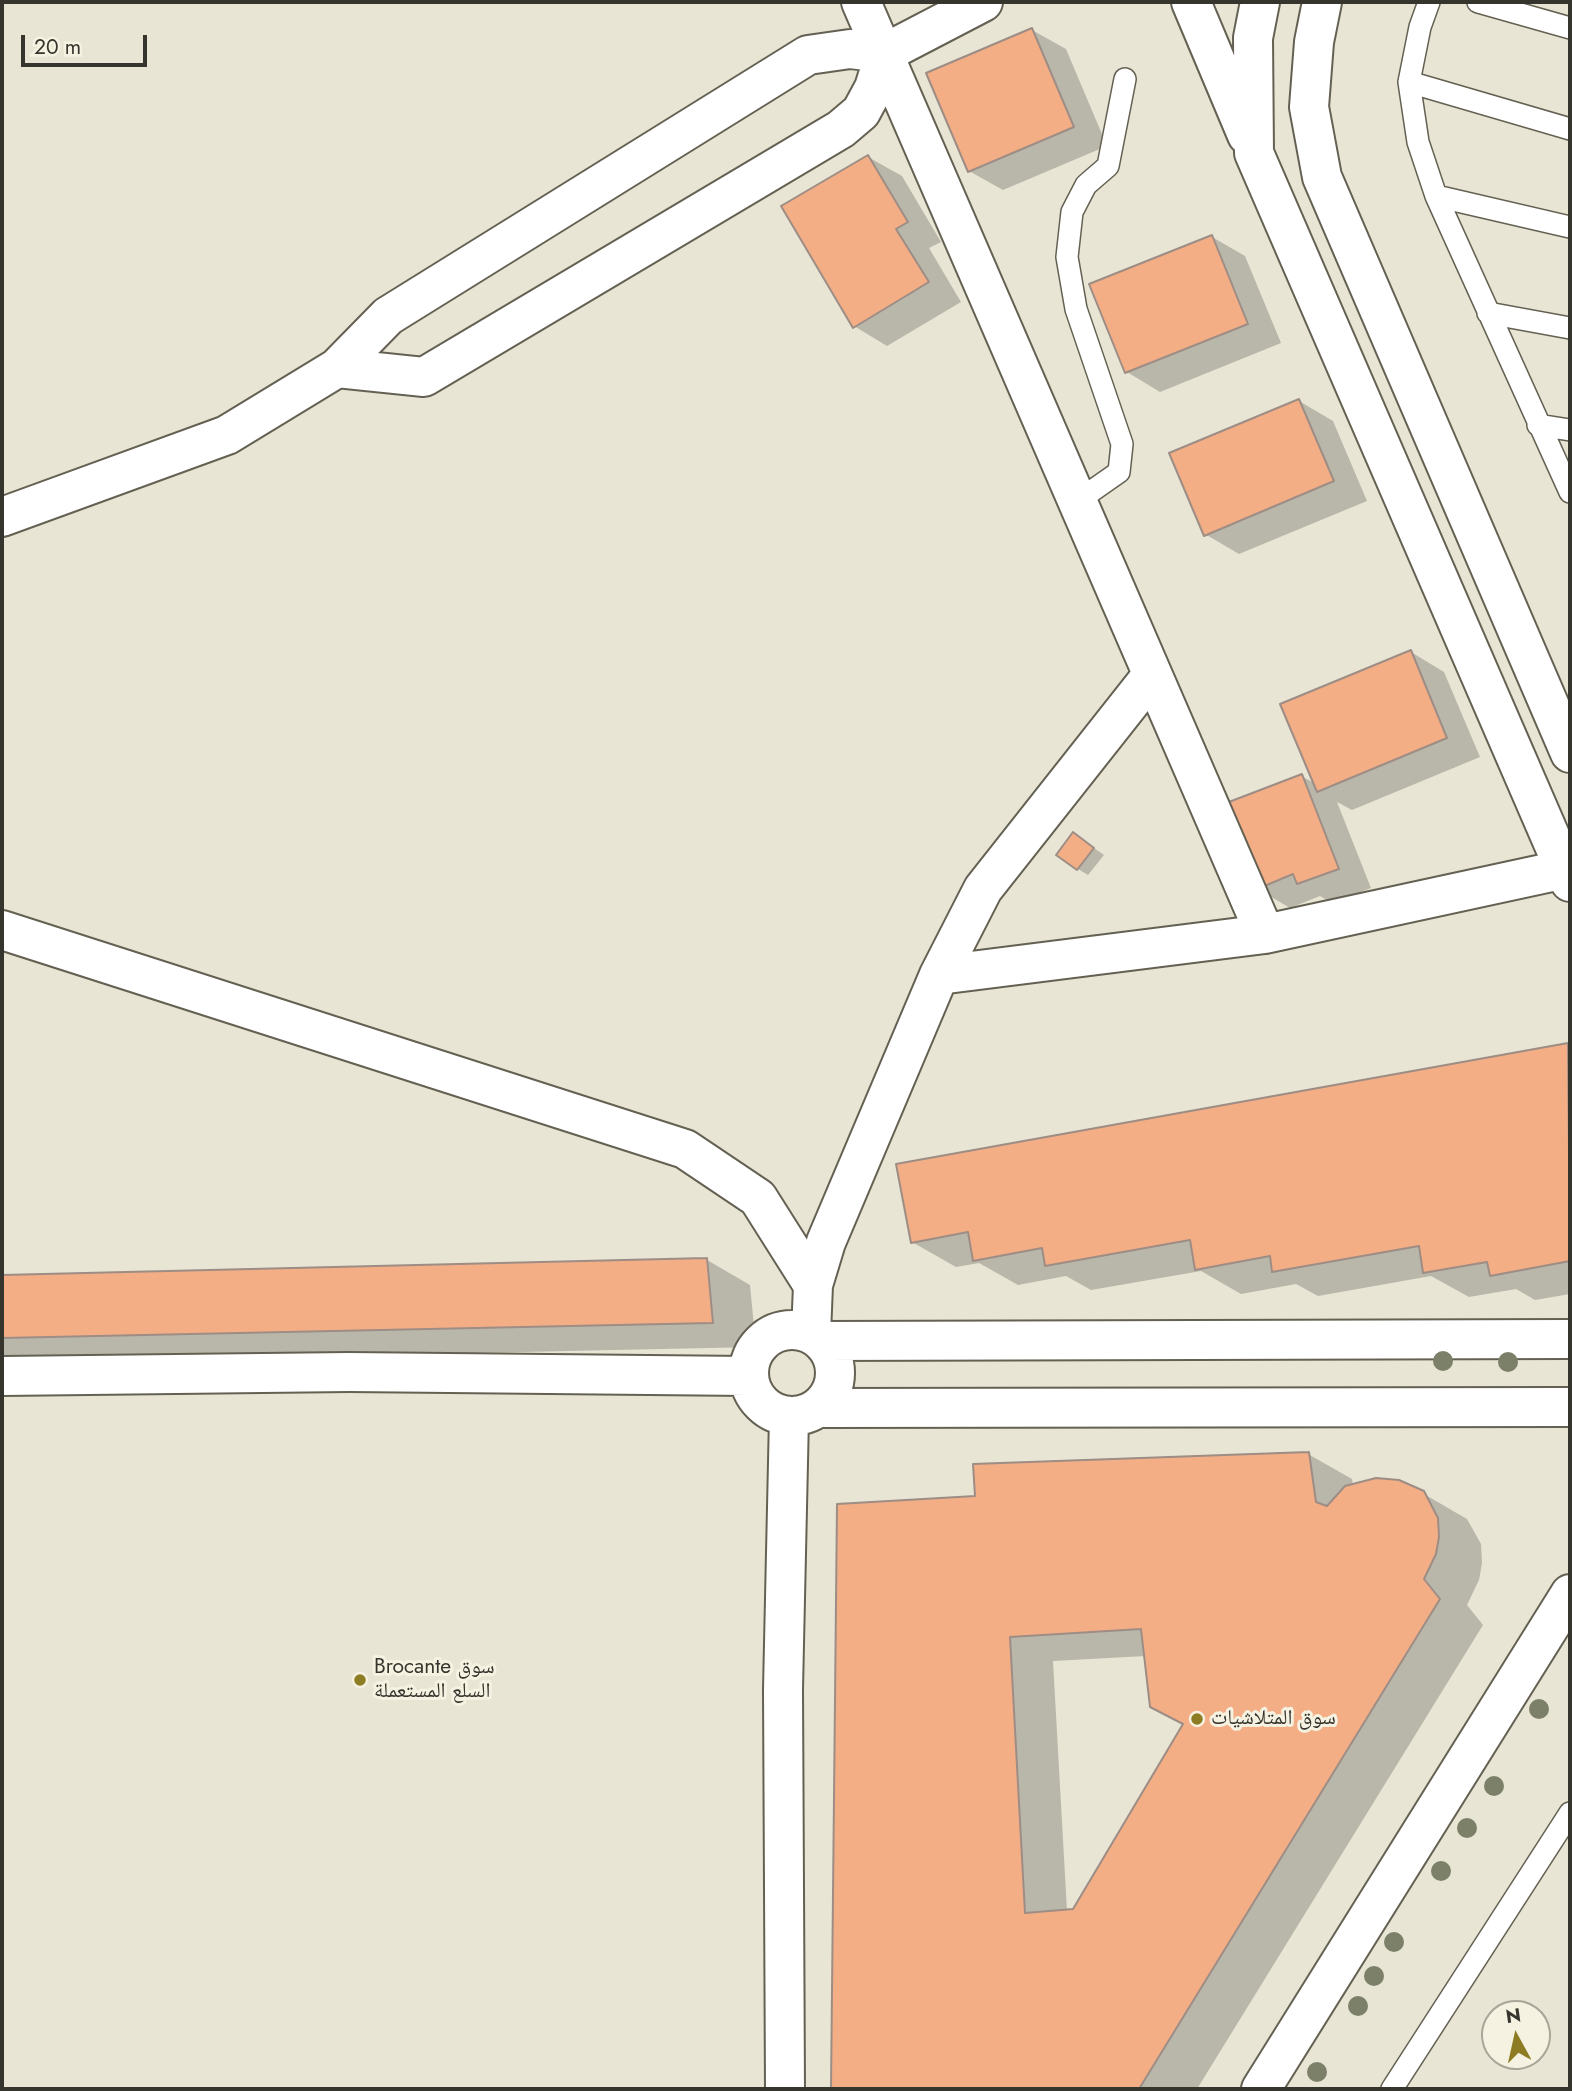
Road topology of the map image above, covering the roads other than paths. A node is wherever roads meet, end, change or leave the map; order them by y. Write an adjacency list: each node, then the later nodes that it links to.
1 (861, 2): 9 (street)
2 (983, 2): 9 (street)
3 (1191, 2): 13 (street)
4 (1260, 2): 13 (street)
5 (1322, 2): 25 (street)
6 (1429, 2): 11 (lane)
7 (1478, 2): 8 (lane)
8 (1570, 28)
9 (885, 53): 18 (street); 18 (street); 22 (street)
10 (1125, 79): 22 (lane)
11 (1409, 82): 12 (lane); 14 (lane)
12 (1570, 129)
13 (1254, 153): 26 (street)
14 (1436, 196): 15 (lane); 16 (lane)
15 (1570, 227)
16 (1488, 313): 17 (lane); 19 (lane)
17 (1570, 328)
18 (337, 368): 23 (street)
19 (1538, 425): 20 (lane); 21 (lane)
20 (1570, 430)
21 (1570, 492)
22 (1079, 500): 24 (street)
23 (2, 517)
24 (1152, 675): 28 (street); 29 (street)
25 (1570, 753)
26 (1569, 873): 28 (street)
27 (2, 930): 30 (street)
28 (1265, 934): 29 (street)
29 (939, 975): 30 (street)
30 (813, 1285): 31 (street)
31 (816, 1338): 32 (street); 34 (street); 36 (street)
32 (1570, 1339)
33 (2, 1376): 34 (street)
34 (748, 1376): 36 (street)
35 (1570, 1407): 36 (street)
36 (803, 1412): 39 (street)
37 (1569, 1599): 40 (street)
38 (1570, 1814): 41 (lane)
39 (785, 2089)
40 (1261, 2089)
41 (1392, 2089)

